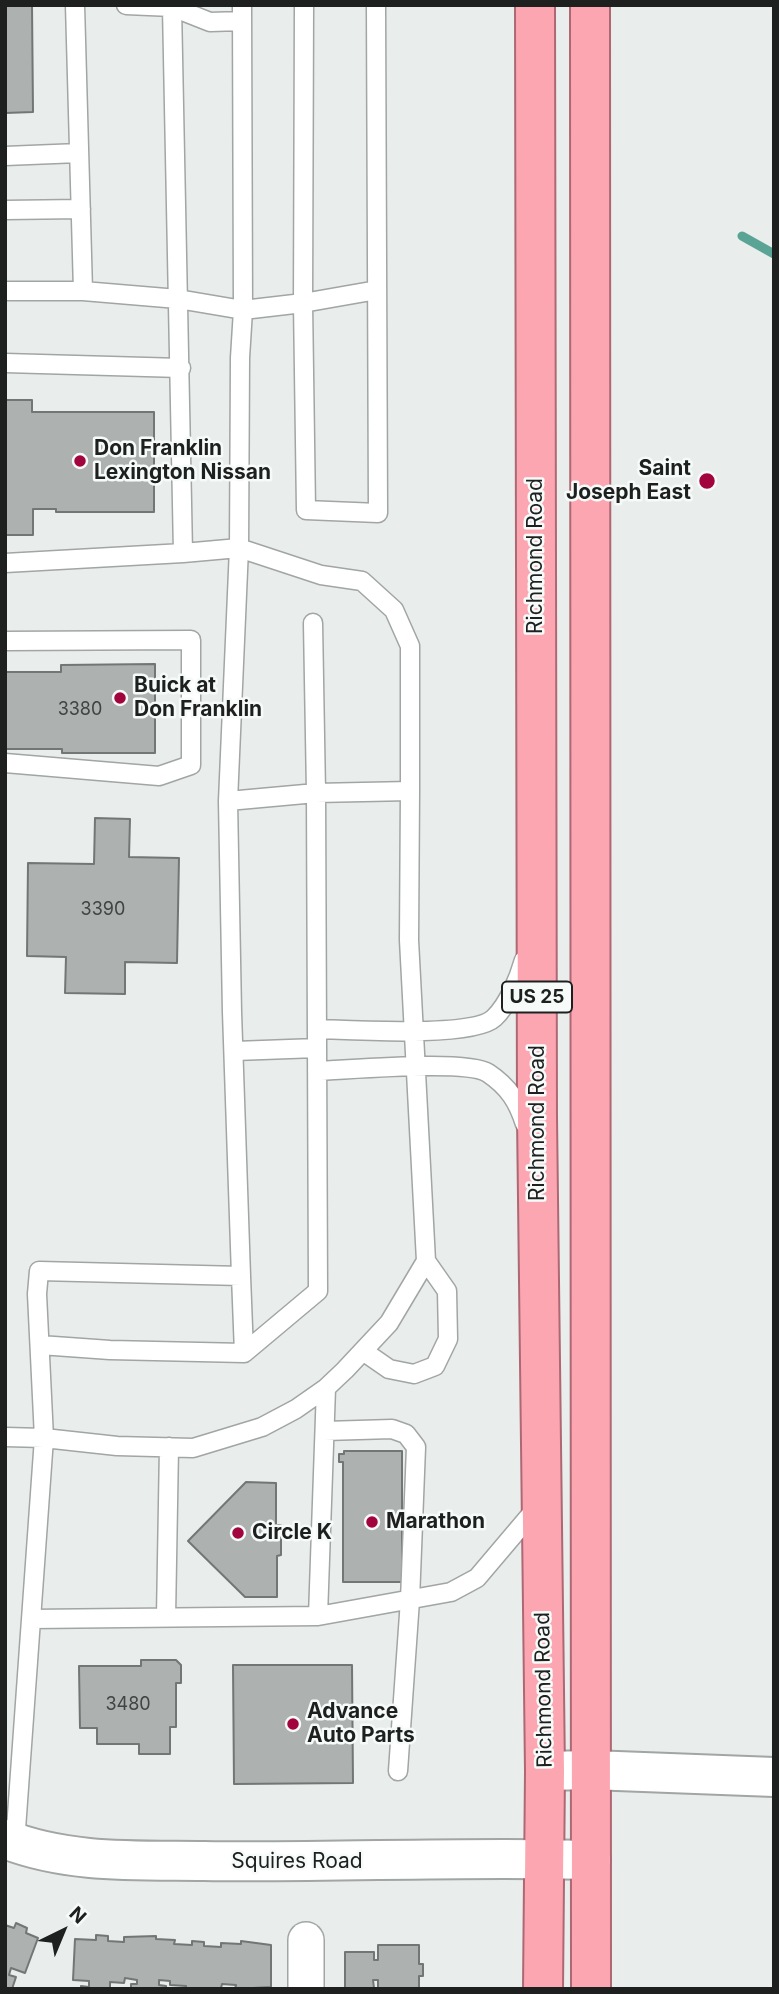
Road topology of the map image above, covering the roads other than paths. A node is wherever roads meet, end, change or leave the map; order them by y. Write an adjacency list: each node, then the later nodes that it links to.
1 (75, 5): 10 (lane)
2 (127, 5): 7 (lane)
3 (304, 5): 18 (lane)
4 (376, 5): 15 (lane)
5 (535, 5): 31 (highway, Richmond Road / US 25)
6 (590, 5): 54 (highway, US 25)
7 (172, 7): 8 (lane); 17 (lane)
8 (210, 13): 9 (lane)
9 (242, 13): 19 (lane)
10 (79, 153): 11 (lane); 12 (lane)
11 (5, 156)
12 (81, 209): 13 (lane); 16 (lane)
13 (5, 210)
14 (5, 290): 16 (lane)
15 (377, 290): 18 (lane); 18 (lane)
16 (83, 291): 17 (lane)
17 (178, 299): 19 (lane); 21 (lane)
18 (303, 303): 19 (lane)
19 (243, 310): 22 (lane)
20 (5, 363): 21 (lane)
21 (181, 368): 23 (lane)
22 (239, 548): 23 (lane); 28 (lane); 30 (lane)
23 (183, 553): 24 (lane)
24 (5, 563)
25 (313, 622): 29 (lane)
26 (5, 641): 27 (lane)
27 (5, 763)
28 (410, 791): 29 (lane); 33 (lane)
29 (316, 793): 30 (lane); 32 (lane)
30 (228, 801): 35 (lane)
31 (537, 913): 33 (lane); 38 (highway, Richmond Road / US 25)
32 (317, 1029): 33 (lane); 34 (lane)
33 (415, 1031): 36 (lane)
34 (317, 1048): 35 (lane); 37 (lane)
35 (235, 1051): 40 (lane)
36 (417, 1067): 37 (lane); 38 (lane); 39 (lane)
37 (317, 1071): 43 (lane)
38 (538, 1161): 49 (highway, Richmond Road / US 25)
39 (425, 1261): 42 (lane); 42 (lane)
40 (241, 1276): 41 (lane); 43 (lane)
41 (40, 1345): 43 (lane); 47 (lane)
42 (363, 1351): 44 (lane)
43 (244, 1353)
44 (326, 1388): 45 (lane); 48 (lane)
45 (325, 1431): 50 (lane); 51 (lane)
46 (5, 1437): 47 (lane)
47 (44, 1438): 48 (lane); 53 (lane)
48 (169, 1447): 52 (lane)
49 (542, 1501): 50 (lane); 56 (highway, Richmond Road / US 25)
50 (410, 1600): 51 (lane); 55 (lane)
51 (318, 1616): 52 (lane)
52 (166, 1617): 53 (lane)
53 (31, 1619): 58 (lane)
54 (591, 1770): 56 (street); 57 (street); 60 (highway, US 25)
55 (398, 1771)
56 (545, 1772): 59 (highway, Richmond Road / US 25)
57 (774, 1777)
58 (10, 1841): 59 (street, Squires Road)
59 (544, 1859): 60 (street, Squires Road); 63 (highway, Richmond Road / US 25)
60 (591, 1860): 64 (highway, US 25)
61 (306, 1940): 62 (street)
62 (306, 1989)
63 (542, 1989)
64 (592, 1989)

